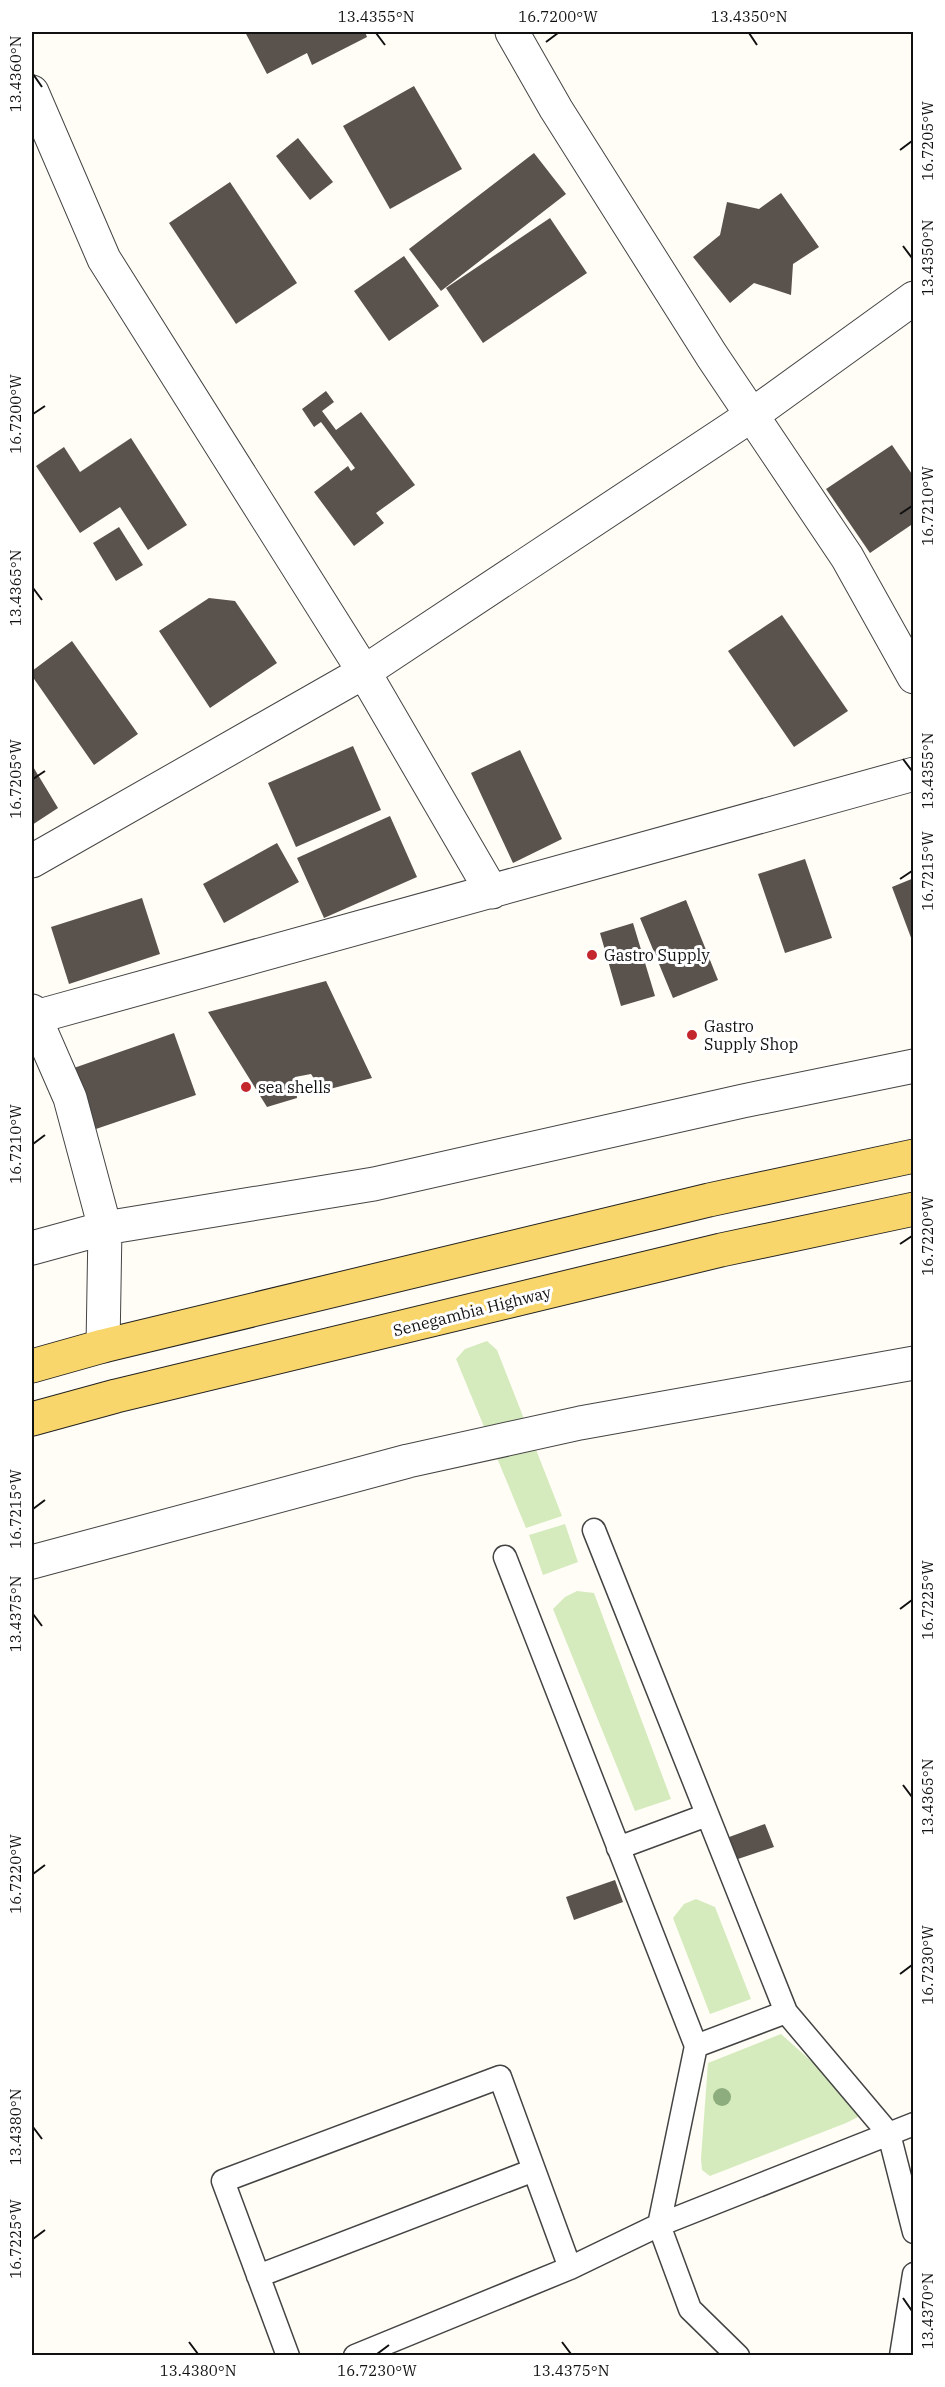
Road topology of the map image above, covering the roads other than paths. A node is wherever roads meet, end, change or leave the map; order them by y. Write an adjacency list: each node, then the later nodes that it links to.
1 (512, 32): 4 (street)
2 (32, 92): 5 (street)
3 (914, 298): 4 (street)
4 (752, 415): 5 (street); 6 (street)
5 (364, 672): 8 (street); 9 (street)
6 (914, 677)
7 (914, 774): 9 (street)
8 (32, 861)
9 (492, 892): 10 (street)
10 (32, 1016): 14 (street)
11 (914, 1066): 14 (street)
12 (914, 1156): 16 (main road)
13 (914, 1209): 19 (main road, Senegambia Highway)
14 (105, 1228): 15 (street); 16 (street)
15 (32, 1248)
16 (103, 1346): 18 (main road)
17 (914, 1363): 22 (street)
18 (32, 1366)
19 (32, 1419)
20 (594, 1530): 23 (lane)
21 (505, 1557): 24 (lane)
22 (32, 1562)
23 (707, 1815): 24 (lane); 25 (lane)
24 (618, 1848): 26 (lane)
25 (786, 2012): 26 (lane); 28 (lane)
26 (696, 2046): 30 (lane)
27 (914, 2124): 28 (lane)
28 (889, 2134): 30 (lane); 31 (lane)
29 (534, 2170): 32 (lane); 34 (lane); 34 (lane)
30 (658, 2225): 32 (lane); 37 (lane)
31 (914, 2232)
32 (570, 2268): 36 (lane)
33 (914, 2274): 38 (lane)
34 (258, 2276): 35 (lane)
35 (288, 2355)
36 (356, 2355)
37 (738, 2355)
38 (901, 2355)

